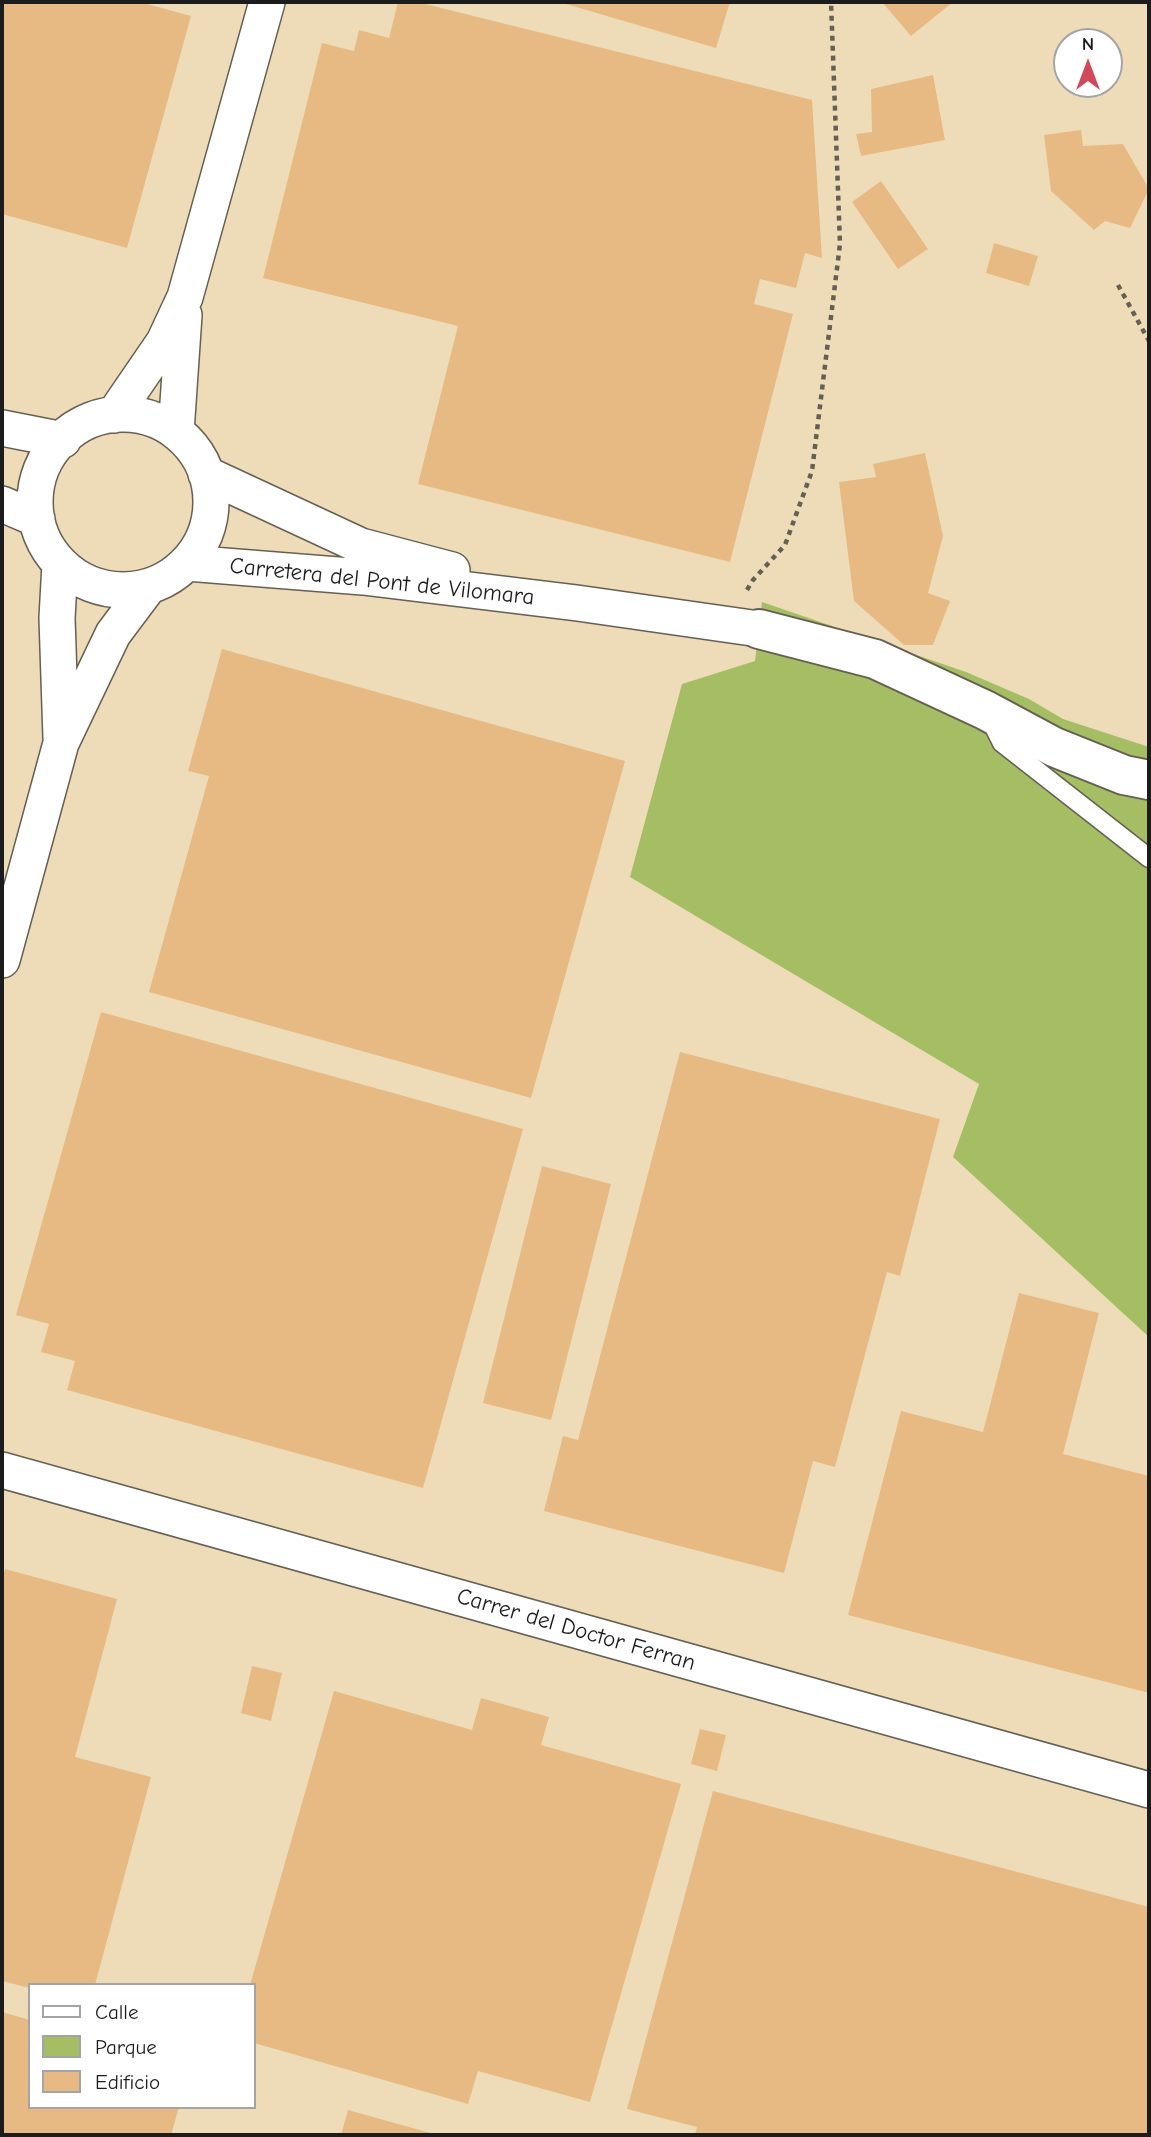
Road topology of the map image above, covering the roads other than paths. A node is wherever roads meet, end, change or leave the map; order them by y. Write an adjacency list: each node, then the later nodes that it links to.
1 (267, 2): 2 (street)
2 (185, 298): 3 (street); 5 (street)
3 (114, 415): 5 (street); 6 (street)
4 (2, 428): 6 (street)
5 (176, 432): 7 (street)
6 (63, 439): 9 (street)
7 (206, 474): 10 (street); 13 (street, Carretera del Pont de Vilomara)
8 (2, 504): 9 (street)
9 (37, 519): 11 (street)
10 (187, 563): 12 (street); 13 (street, Carretera del Pont de Vilomara)
11 (60, 564): 12 (street); 16 (street)
12 (149, 586): 16 (street)
13 (577, 603): 14 (street, Carretera del Pont de Vilomara)
14 (744, 627): 15 (street)
15 (985, 710): 17 (street); 18 (lane)
16 (61, 743): 19 (street)
17 (1149, 780)
18 (1149, 858)
19 (2, 960)
20 (2, 1470): 21 (street, Carrer del Doctor Ferran)
21 (1149, 1790)

